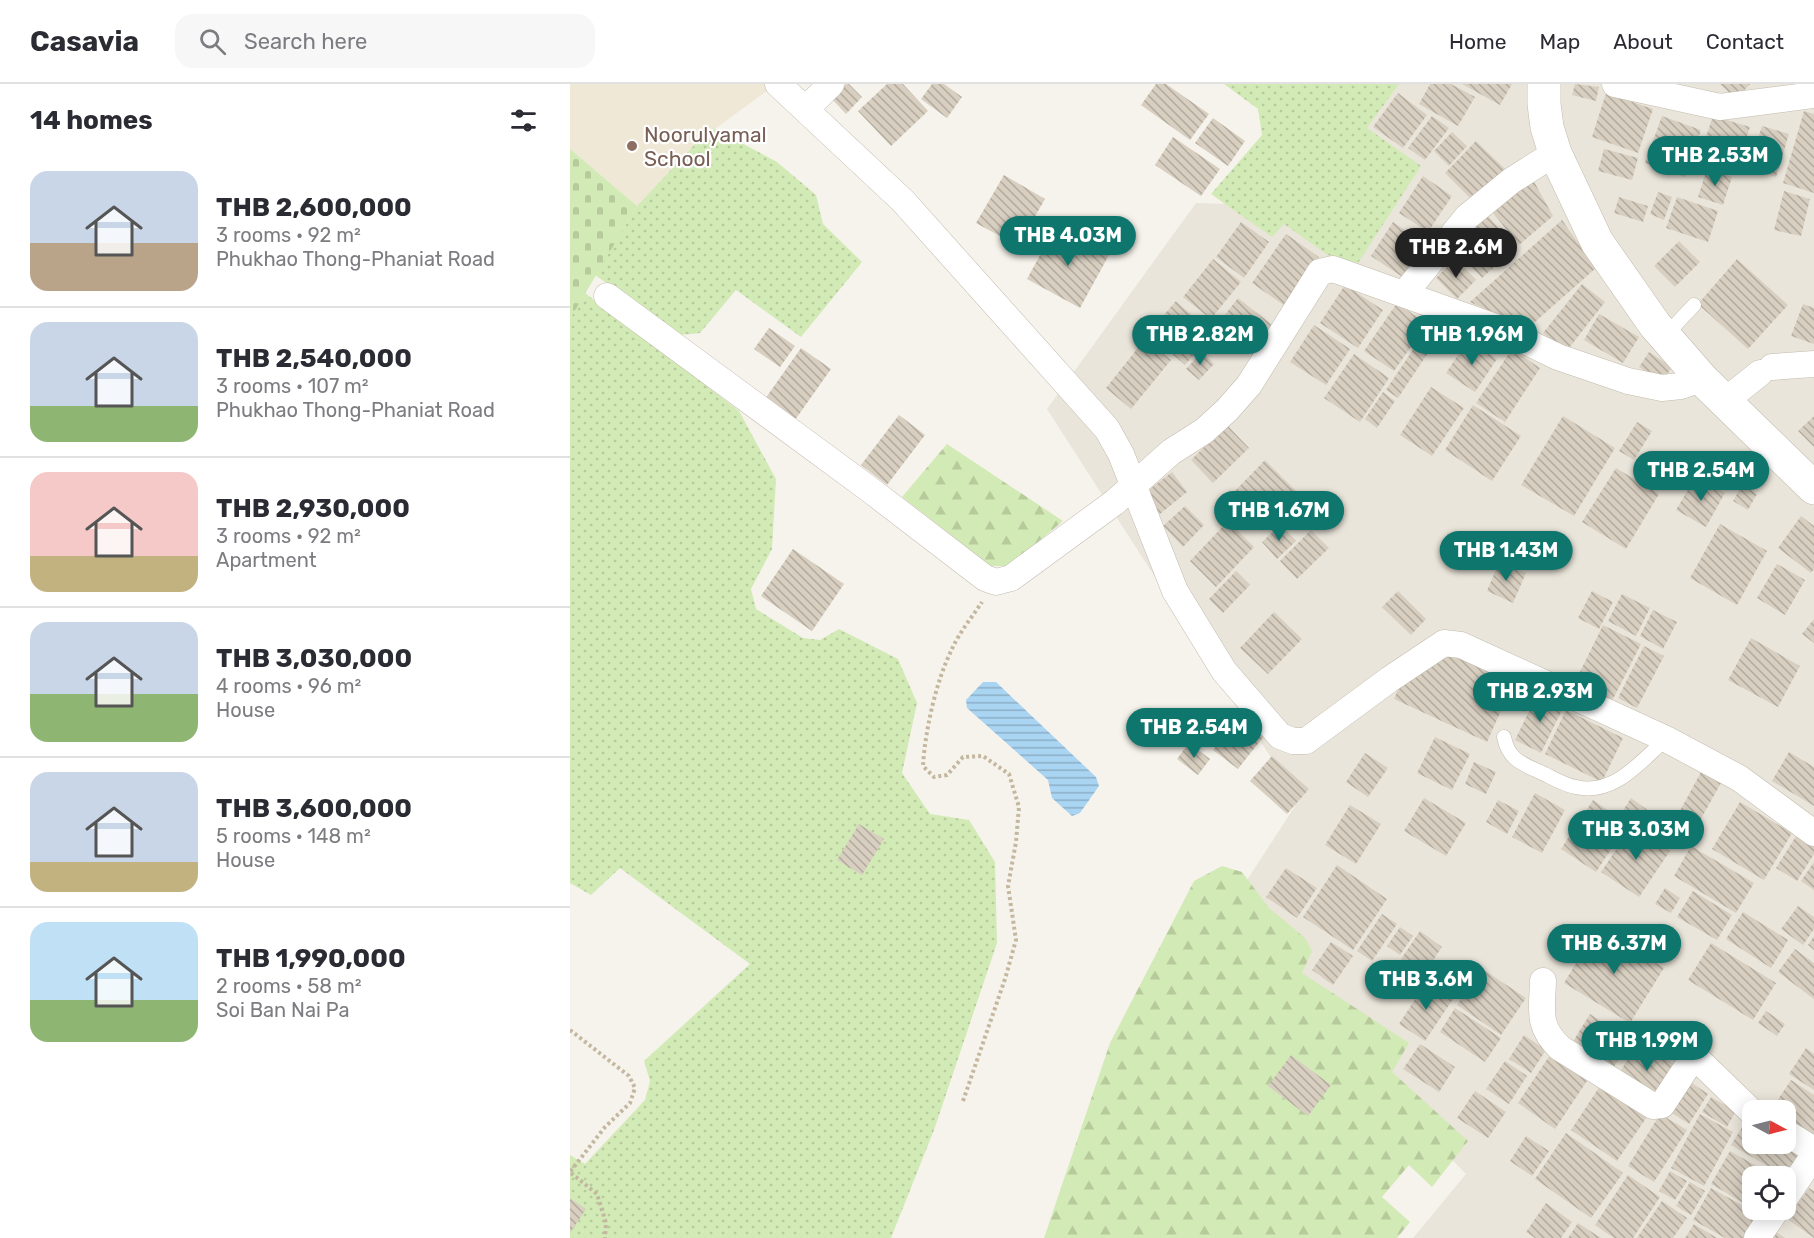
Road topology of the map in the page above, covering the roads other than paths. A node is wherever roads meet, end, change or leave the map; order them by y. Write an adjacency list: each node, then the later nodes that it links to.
1 (778, 84): 6 (street)
2 (831, 84): 6 (street)
3 (1544, 84): 7 (street)
4 (1615, 84): 5 (street)
5 (1814, 95)
6 (806, 109): 14 (street)
7 (1555, 153): 8 (street); 11 (street)
8 (1404, 294): 13 (street); 14 (street)
9 (608, 296): 14 (street)
10 (1694, 305): 11 (lane)
11 (1665, 336): 13 (street)
12 (1814, 364): 13 (street)
13 (1713, 390): 15 (street)
14 (1133, 487): 17 (street)
15 (1814, 488)
16 (1503, 737): 17 (lane)
17 (1666, 739): 18 (street)
18 (1814, 833)
19 (1544, 981): 20 (street)
20 (1742, 1102)
21 (1796, 1139): 22 (street)
22 (1814, 1150)
23 (1814, 1155): 24 (street)
24 (1796, 1182)
25 (1769, 1220): 26 (street)
26 (1757, 1238)

